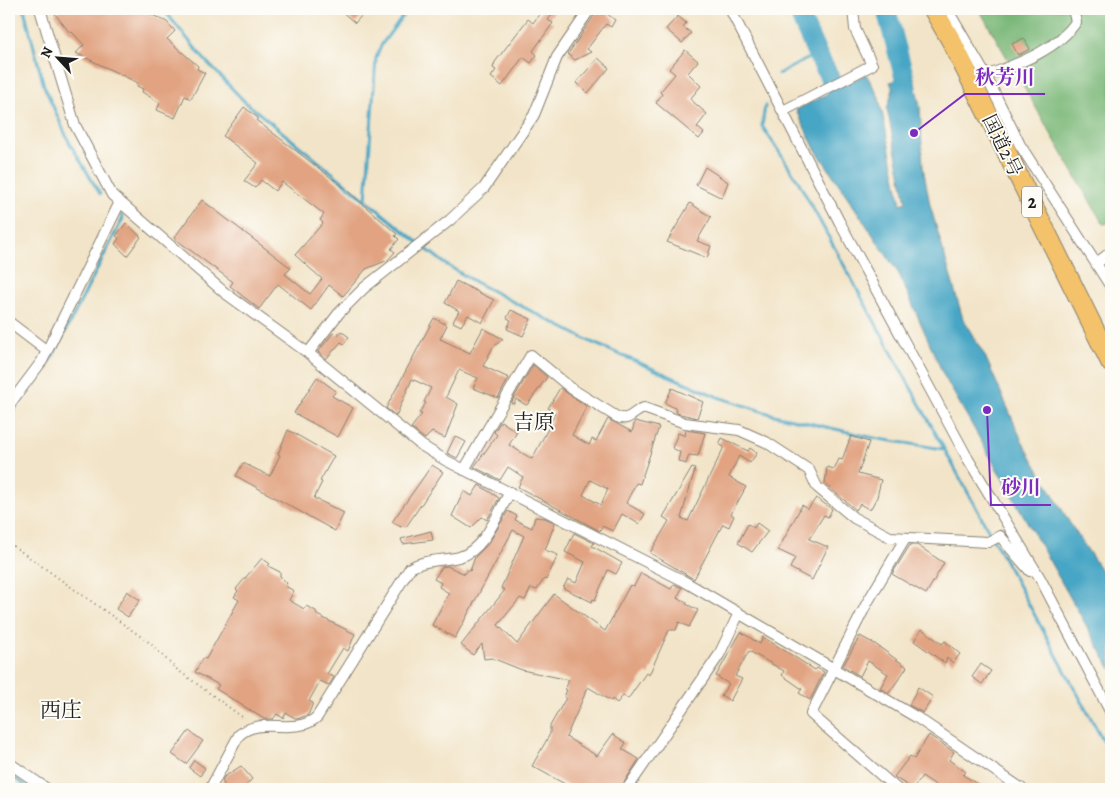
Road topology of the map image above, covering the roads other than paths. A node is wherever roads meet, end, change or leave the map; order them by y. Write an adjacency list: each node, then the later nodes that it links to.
1 (40, 9): 11 (street)
2 (590, 9): 17 (street)
3 (730, 9): 10 (street)
4 (852, 9): 10 (street)
5 (933, 9): 8 (highway, 国道2号 / 2)
6 (947, 9): 8 (street)
7 (1073, 9): 9 (street)
8 (957, 38): 9 (street); 18 (highway, 国道2号 / 2)
9 (986, 76): 13 (street)
10 (783, 111): 23 (street)
11 (120, 202): 16 (street); 17 (street)
12 (1111, 252): 13 (street)
13 (1097, 263): 14 (street)
14 (1111, 288)
15 (9, 322): 16 (street)
16 (47, 351): 19 (street)
17 (308, 353): 20 (street)
18 (1111, 363)
19 (9, 405)
20 (464, 470): 21 (street); 22 (street)
21 (510, 492): 24 (street); 29 (street)
22 (905, 538): 23 (street); 25 (street)
23 (1040, 578): 26 (street)
24 (739, 613): 25 (street); 30 (street)
25 (832, 670): 31 (street); 32 (street)
26 (1111, 713)
27 (9, 763): 28 (street)
28 (47, 789)
29 (210, 789)
30 (628, 789)
31 (897, 789)
32 (1022, 789)

